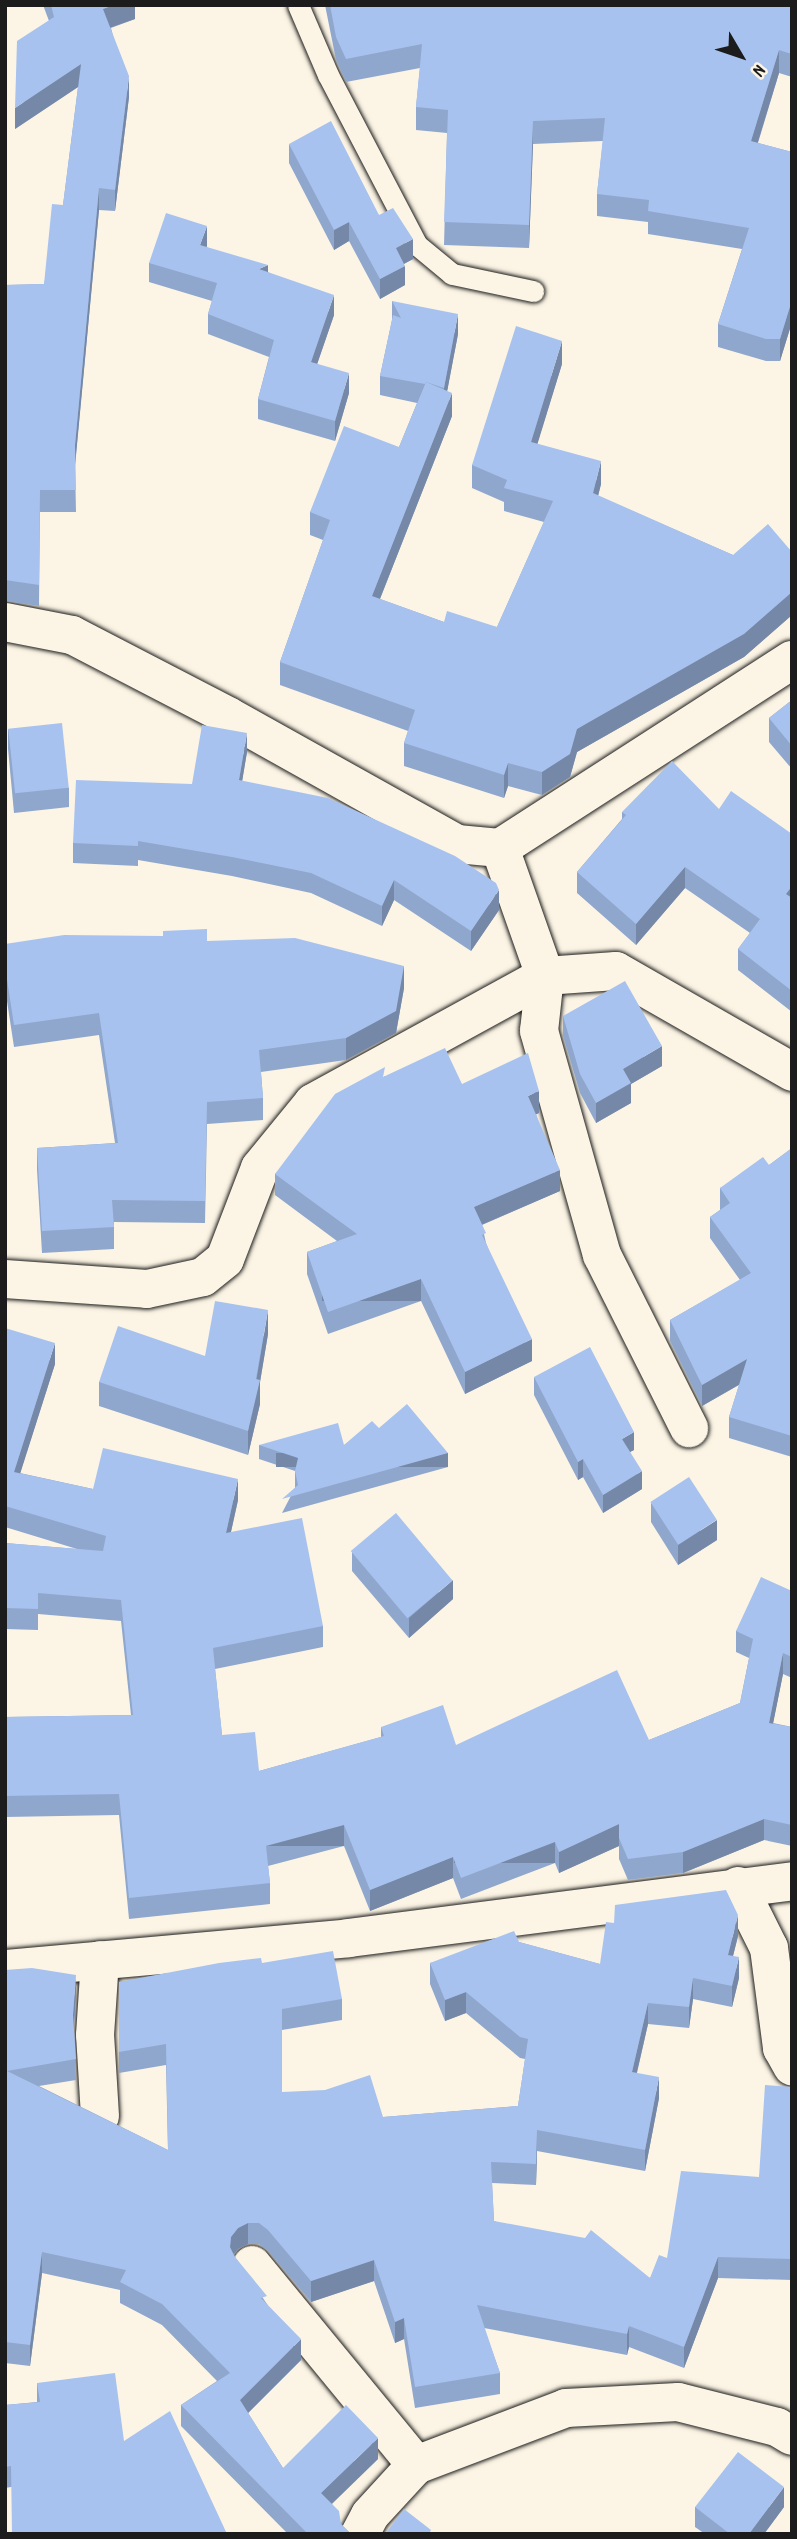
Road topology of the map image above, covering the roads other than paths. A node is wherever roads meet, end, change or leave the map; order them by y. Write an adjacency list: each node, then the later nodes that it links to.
1 (298, 5): 2 (lane)
2 (533, 291)
3 (5, 622): 5 (street)
4 (792, 660): 5 (street)
5 (500, 848): 6 (street)
6 (545, 976): 7 (street); 8 (street); 9 (street)
7 (792, 1072)
8 (5, 1279)
9 (689, 1428)
10 (792, 1881): 11 (street)
11 (738, 1886): 12 (street); 14 (street)
12 (100, 1960): 13 (street); 15 (street)
13 (5, 1969)
14 (792, 2066)
15 (100, 2116)
16 (252, 2265): 18 (street)
17 (787, 2423): 18 (street)
18 (416, 2465): 19 (street)
19 (360, 2534)

